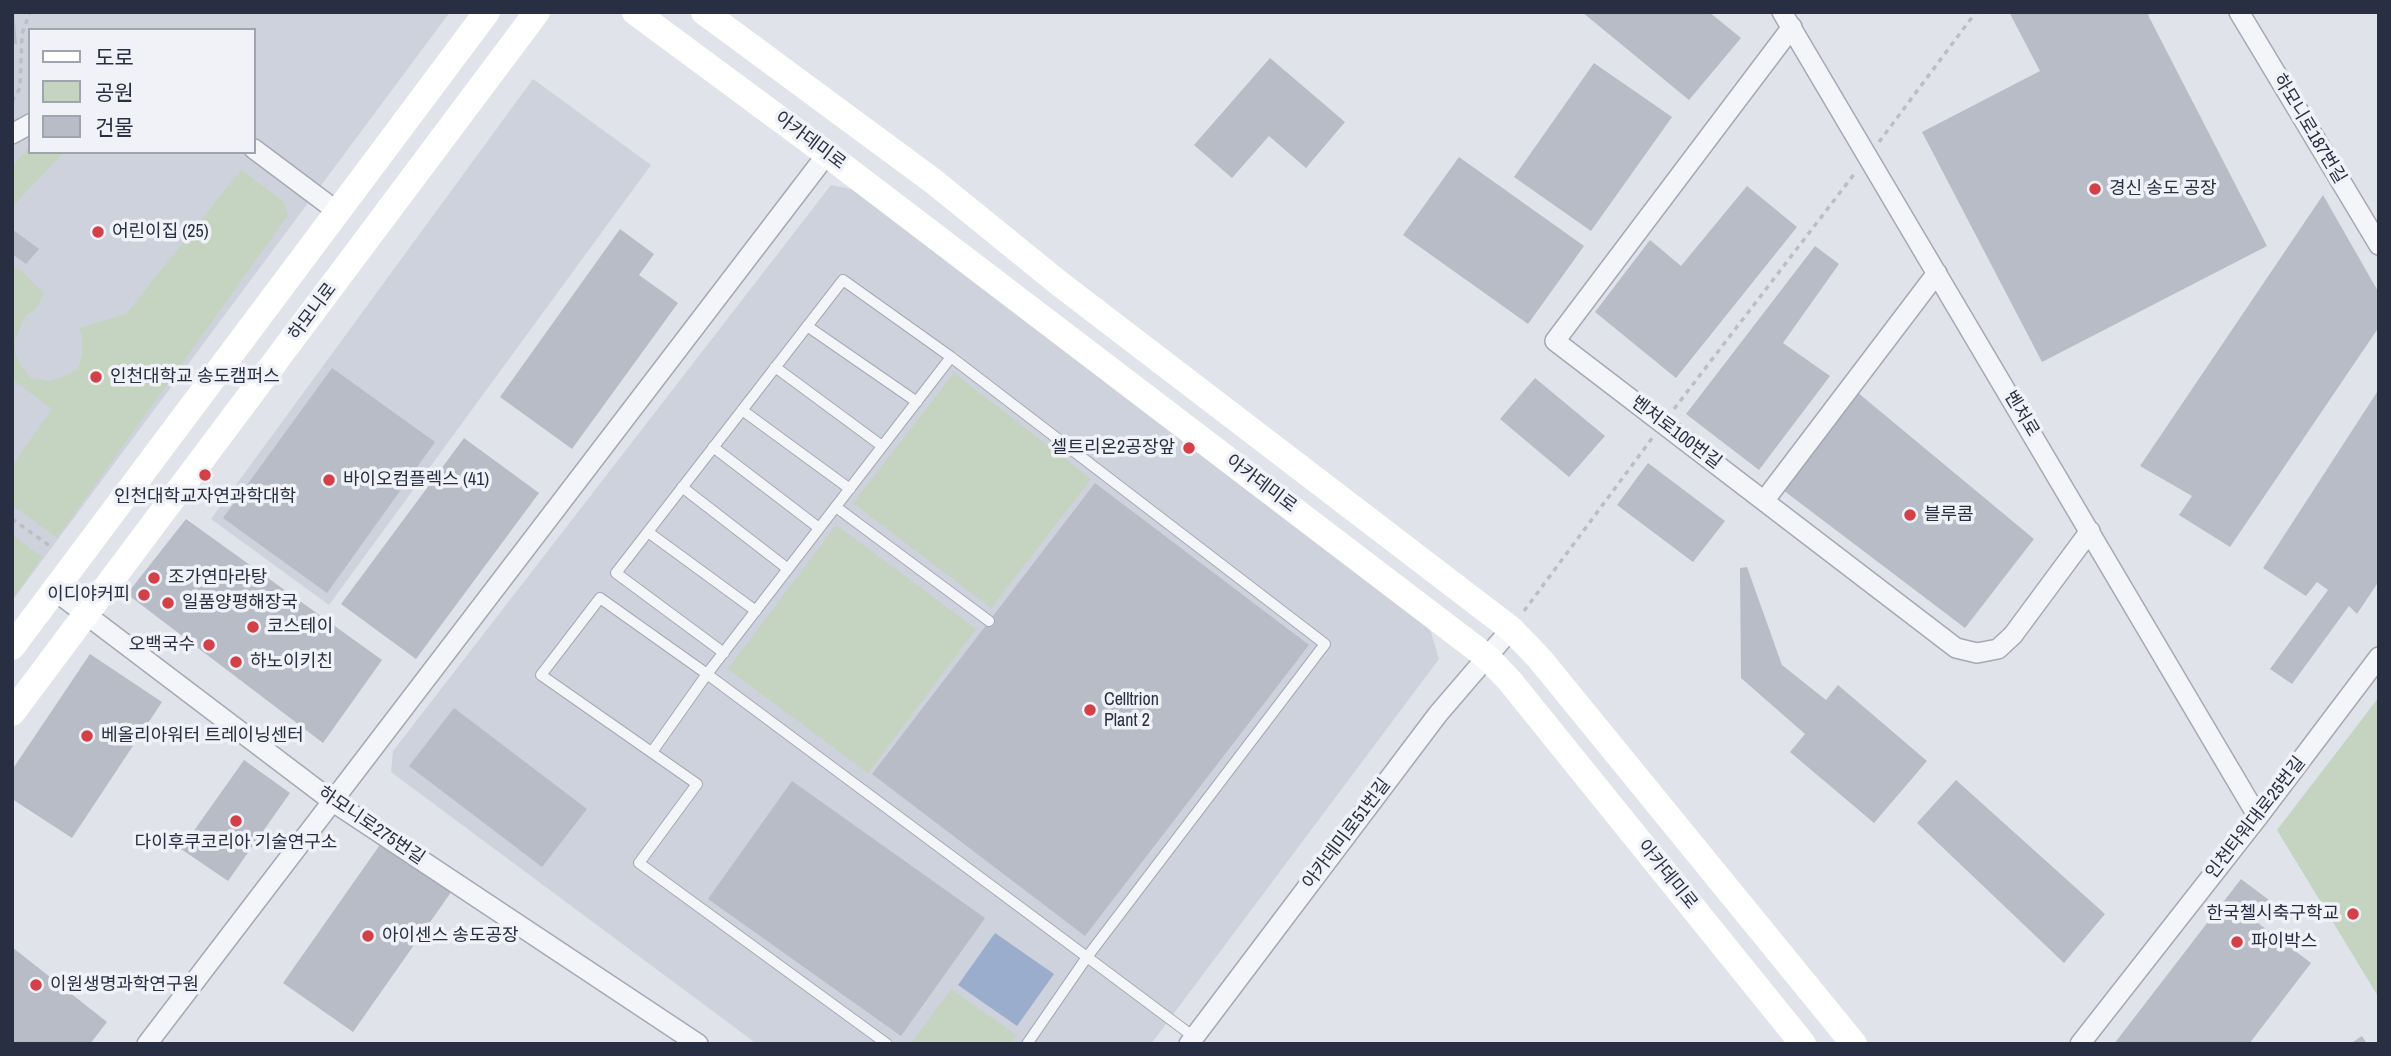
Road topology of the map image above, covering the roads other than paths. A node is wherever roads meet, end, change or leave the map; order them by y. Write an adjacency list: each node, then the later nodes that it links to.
1 (487, 12): 11 (main road)
2 (537, 12): 31 (main road, 하모니로)
3 (635, 12): 10 (main road, 아카데미로)
4 (704, 12): 33 (main road)
5 (2239, 12): 12 (street, 하모니로187번길)
6 (1787, 20): 13 (street, 벤처로); 23 (street, 벤처로100번길)
7 (28, 125): 8 (street)
8 (12, 134)
9 (256, 150): 11 (street)
10 (827, 154): 36 (main road, 아카데미로); 41 (street)
11 (338, 212): 29 (main road)
12 (2379, 245)
13 (1937, 273): 23 (street); 26 (street, 벤처로)
14 (807, 326): 15 (lane); 16 (lane); 17 (lane)
15 (951, 357): 17 (lane); 43 (lane)
16 (775, 367): 18 (lane); 19 (lane)
17 (917, 402): 19 (lane)
18 (742, 410): 20 (lane); 22 (lane)
19 (882, 446): 22 (lane)
20 (713, 447): 21 (lane); 25 (lane)
21 (682, 487): 27 (lane); 28 (lane)
22 (850, 489): 24 (lane)
23 (1764, 500): 26 (street, 벤처로100번길)
24 (836, 507): 25 (lane); 32 (lane)
25 (820, 528): 28 (lane)
26 (2090, 531): 42 (street, 벤처로)
27 (648, 532): 30 (lane); 35 (lane)
28 (788, 569): 30 (lane)
29 (55, 591): 31 (street, 하모니로275번길); 34 (main road)
30 (756, 611): 35 (lane)
31 (85, 615): 39 (main road, 하모니로); 41 (street, 하모니로275번길)
32 (989, 621)
33 (1511, 629): 36 (street, 아카데미로51번길); 50 (main road)
34 (12, 647)
35 (723, 653): 38 (lane)
36 (1487, 657): 44 (street, 아카데미로51번길); 49 (main road, 아카데미로)
37 (2379, 657): 42 (street, 인천타워대로25번길)
38 (707, 674): 40 (lane); 40 (lane); 43 (lane)
39 (12, 713)
40 (652, 752): 47 (lane)
41 (332, 801): 45 (street); 46 (street, 하모니로275번길)
42 (2258, 817): 51 (street, 인천타워대로25번길)
43 (1087, 957): 44 (lane); 48 (lane)
44 (1191, 1040)
45 (147, 1044)
46 (698, 1044)
47 (887, 1044)
48 (1027, 1044)
49 (1803, 1044)
50 (1854, 1044)
51 (2080, 1044)

